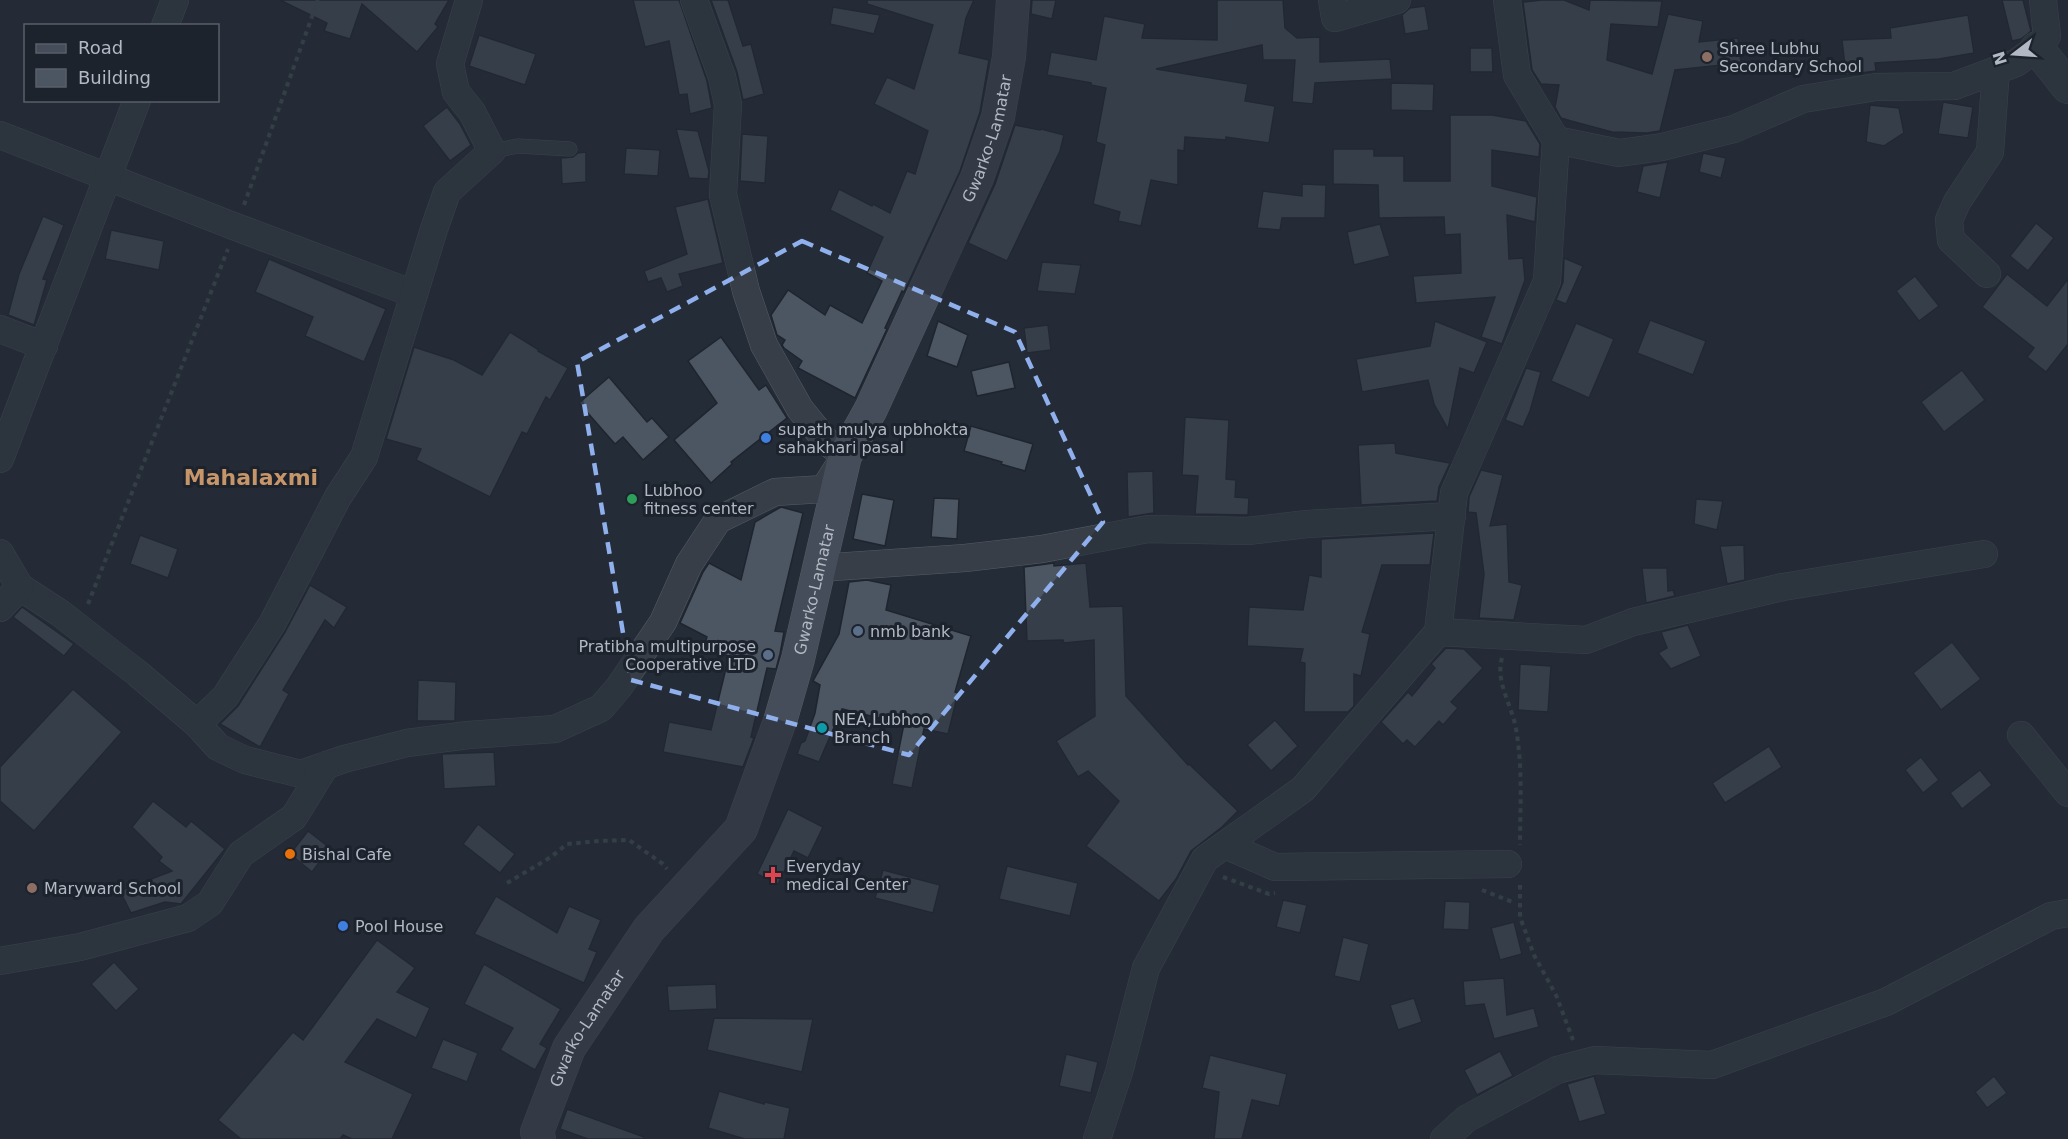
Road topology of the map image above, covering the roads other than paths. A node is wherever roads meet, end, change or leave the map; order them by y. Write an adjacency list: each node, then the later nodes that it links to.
1 (175, 0): 9 (street)
2 (469, 0): 17 (street)
3 (694, 0): 23 (street)
4 (1013, 0): 23 (main road, Gwarko-Lamatar)
5 (1332, 0): 6 (street)
6 (1397, 0)
7 (1507, 0): 15 (street)
8 (2043, 0): 10 (street)
9 (166, 24)
10 (2037, 48): 11 (street); 12 (street)
11 (1996, 70): 15 (street); 19 (street)
12 (2068, 87)
13 (136, 102): 18 (street)
14 (0, 135): 18 (street)
15 (1556, 140): 25 (street)
16 (570, 149): 17 (lane)
17 (492, 151): 20 (street)
18 (109, 177): 20 (street); 22 (street)
19 (1987, 274)
20 (414, 294): 32 (street)
21 (0, 329): 22 (street)
22 (44, 345): 24 (street)
23 (845, 456): 28 (main road, Gwarko-Lamatar); 34 (street)
24 (0, 459)
25 (1452, 516): 28 (street); 31 (street)
26 (0, 553): 29 (street)
27 (1984, 554): 31 (street)
28 (819, 568): 40 (main road, Gwarko-Lamatar)
29 (20, 587): 30 (street); 32 (street)
30 (0, 608)
31 (1438, 632): 36 (street)
32 (197, 724): 34 (street)
33 (2021, 735): 35 (street)
34 (326, 765): 39 (street)
35 (2068, 793)
36 (1225, 845): 37 (street); 41 (street)
37 (1508, 864)
38 (2068, 914): 42 (street)
39 (0, 961)
40 (539, 1139)
41 (1097, 1139)
42 (1444, 1139)

